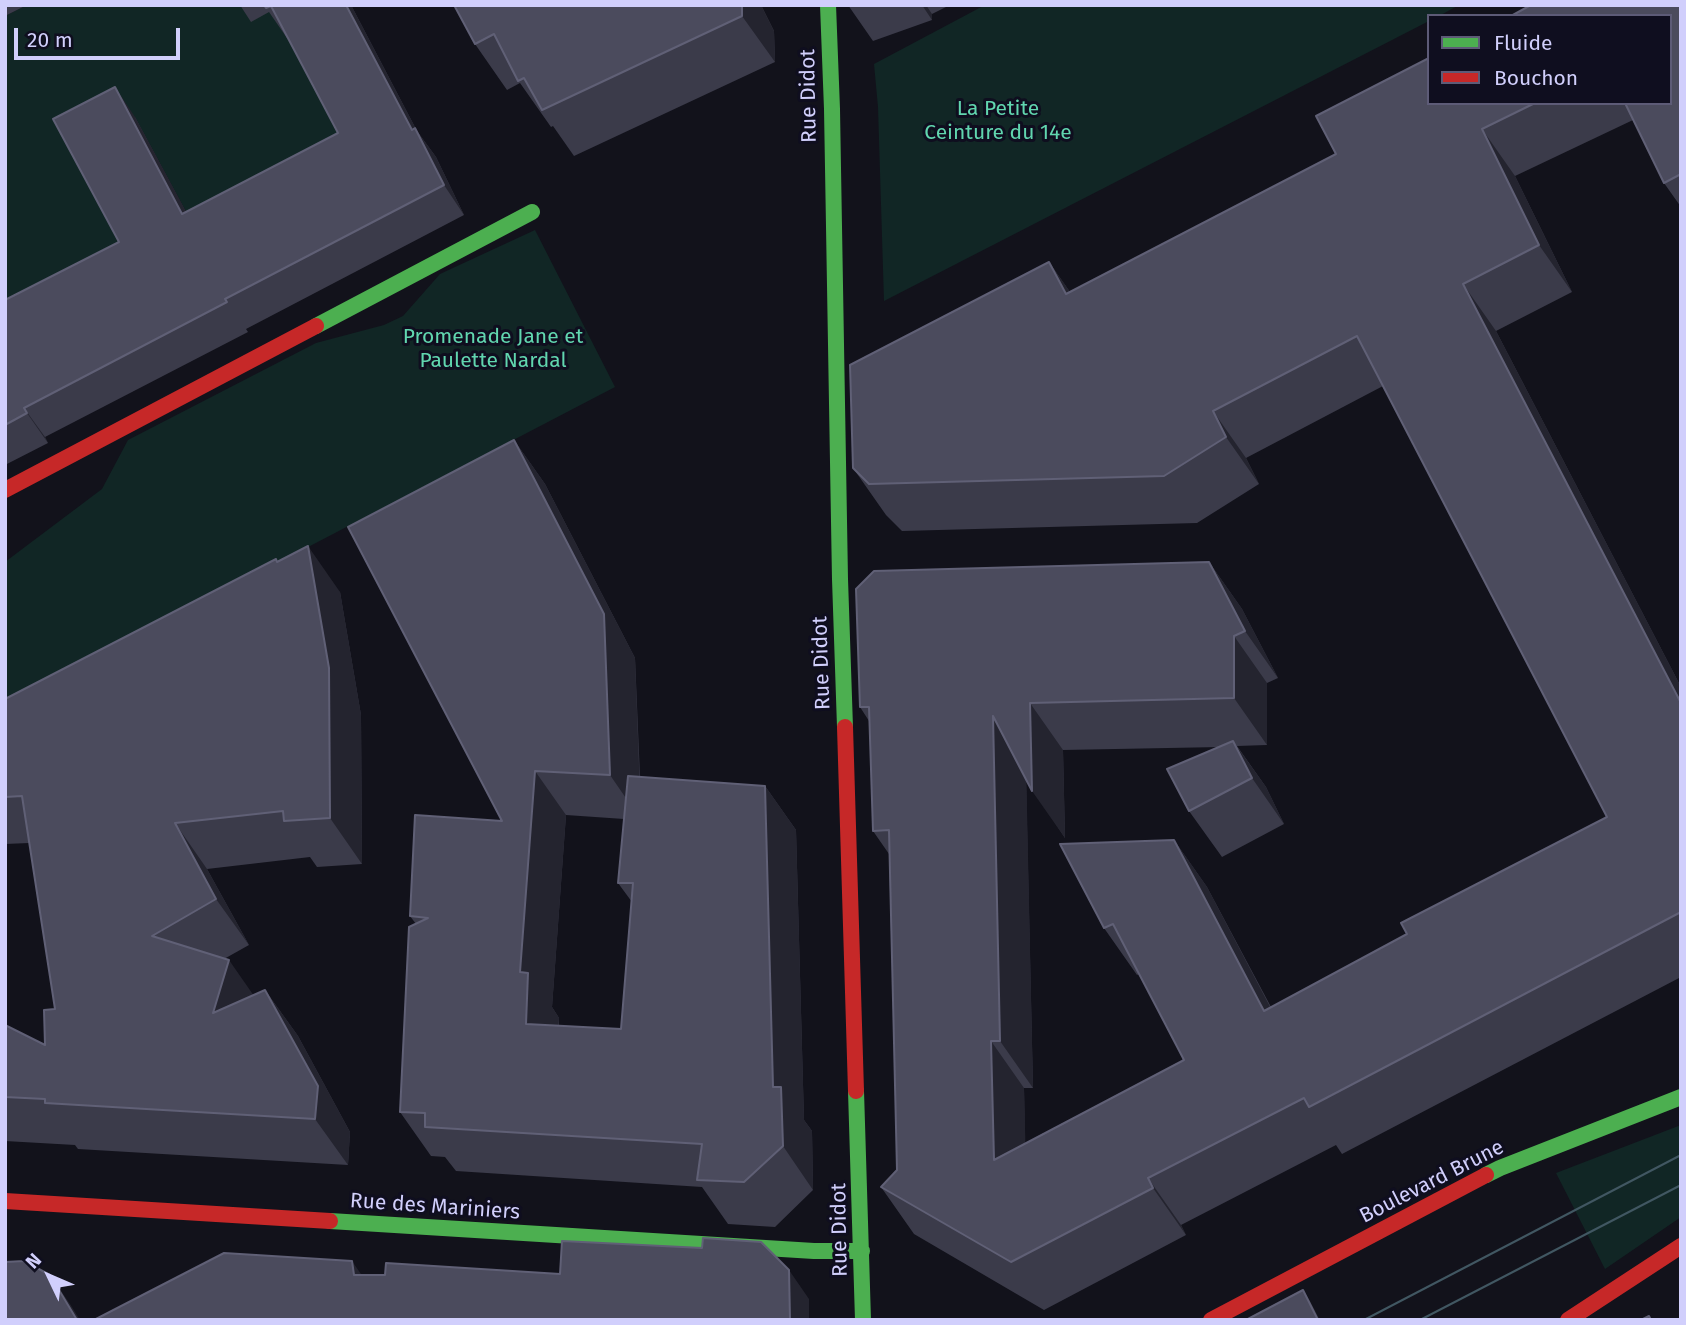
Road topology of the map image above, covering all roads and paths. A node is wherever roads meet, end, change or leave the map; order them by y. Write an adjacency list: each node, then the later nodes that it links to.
1 (828, 5): 7 (street, Rue Didot)
2 (532, 212): 3 (street)
3 (5, 490)
4 (1681, 1097): 9 (street, Boulevard Brune)
5 (5, 1201): 7 (street, Rue des Mariniers)
6 (1681, 1246): 10 (street)
7 (862, 1251): 8 (street, Rue Didot)
8 (863, 1320)
9 (1211, 1320)
10 (1568, 1320)

